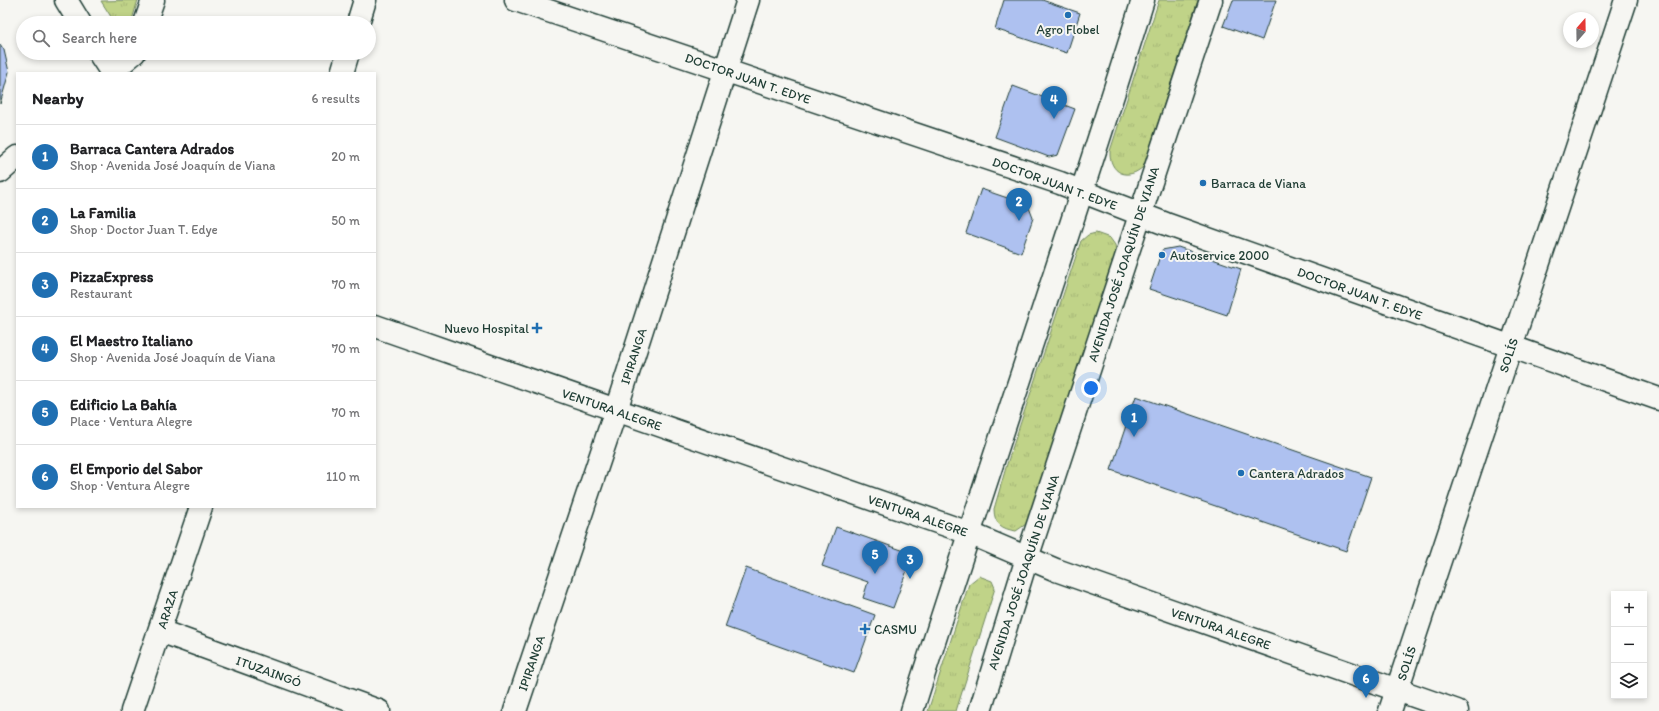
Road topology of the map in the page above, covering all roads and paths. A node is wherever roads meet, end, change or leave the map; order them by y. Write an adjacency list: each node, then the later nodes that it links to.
1 (153, 0): 10 (street)
2 (365, 0): 11 (street)
3 (516, 0): 15 (street, DOCTOR JUAN T. EDYE)
4 (748, 0): 15 (street, IPIRANGA)
5 (1143, 0): 21 (street)
6 (1211, 0): 22 (street, AVENIDA JOSÉ JOAQUÍN DE VIANA)
7 (1626, 0): 24 (street, SOLÍS)
8 (69, 1): 9 (street)
9 (76, 16)
10 (147, 16)
11 (360, 16)
12 (103, 60): 16 (street)
13 (126, 60): 17 (street)
14 (346, 60): 18 (street)
15 (725, 71): 21 (street, DOCTOR JUAN T. EDYE); 26 (street, IPIRANGA)
16 (110, 72)
17 (112, 72)
18 (342, 72)
19 (16, 158): 20 (street)
20 (0, 172)
21 (1083, 192): 22 (street, DOCTOR JUAN T. EDYE); 28 (street)
22 (1139, 213): 24 (street, DOCTOR JUAN T. EDYE); 29 (street, AVENIDA JOSÉ JOAQUÍN DE VIANA)
23 (376, 326): 26 (street, VENTURA ALEGRE)
24 (1510, 347): 25 (street, DOCTOR JUAN T. EDYE); 31 (street, SOLÍS)
25 (1659, 399)
26 (616, 410): 28 (street, VENTURA ALEGRE); 34 (street, IPIRANGA)
27 (201, 508): 30 (street, ARAZA)
28 (969, 533): 29 (street, VENTURA ALEGRE); 35 (street)
29 (1027, 558): 31 (street, VENTURA ALEGRE); 36 (street, AVENIDA JOSÉ JOAQUÍN DE VIANA)
30 (160, 632): 32 (street, ARAZA); 33 (street, ITUZAINGÓ)
31 (1397, 690): 37 (street, SOLÍS); 38 (street, VENTURA ALEGRE)
32 (132, 711)
33 (379, 711)
34 (515, 711)
35 (912, 711)
36 (980, 711)
37 (1390, 711)
38 (1457, 711)

